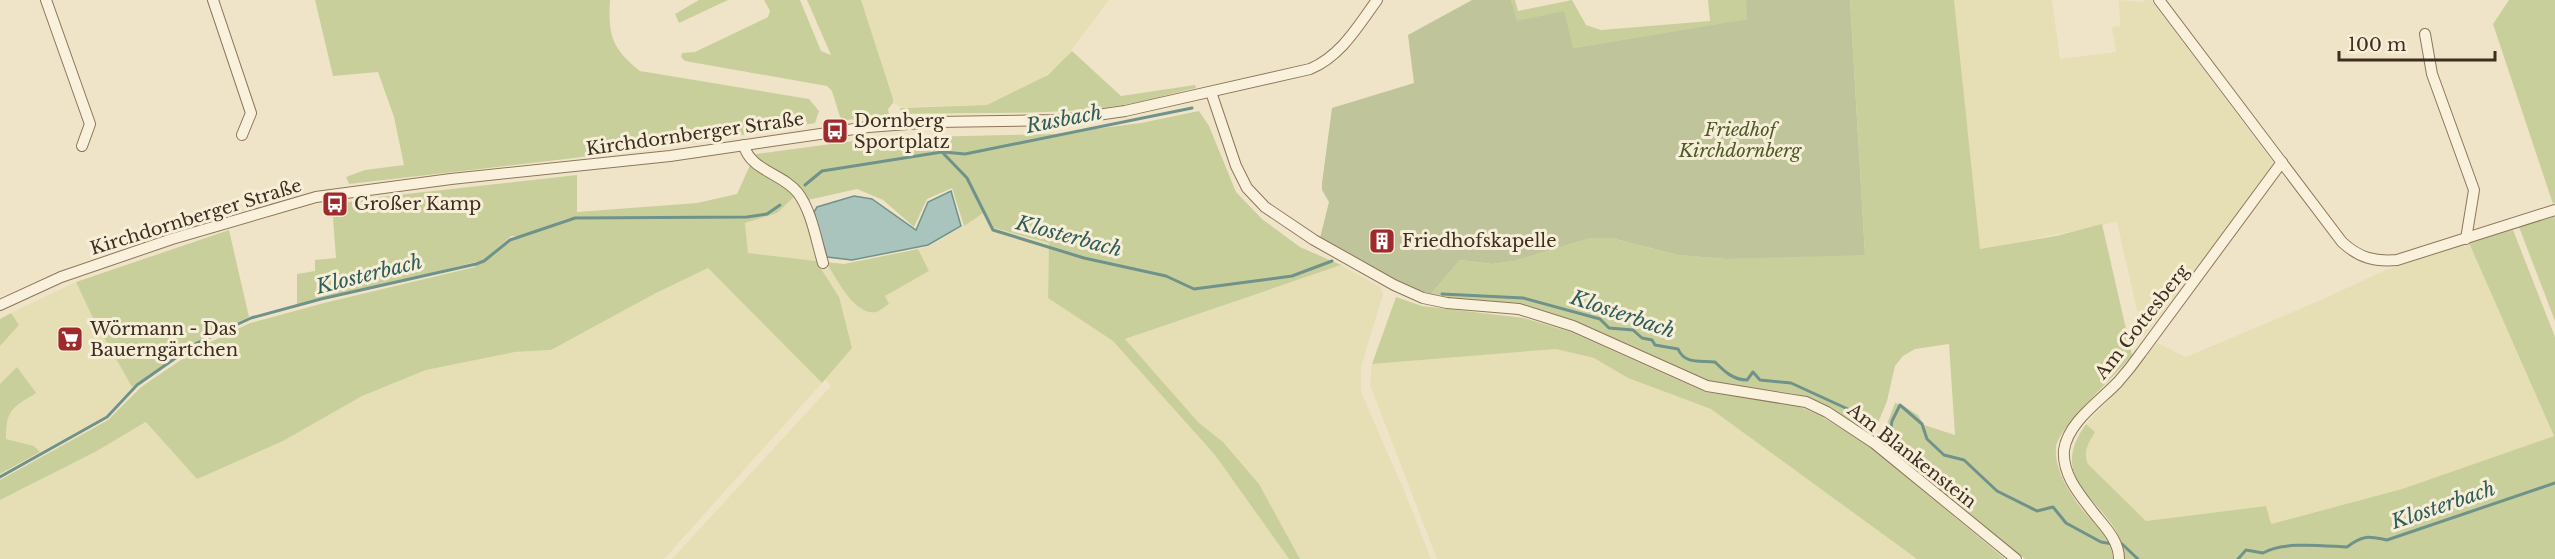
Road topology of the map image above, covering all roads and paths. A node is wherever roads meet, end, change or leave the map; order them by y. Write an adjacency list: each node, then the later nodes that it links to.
1 (46, 0): 9 (street)
2 (213, 0): 7 (street)
3 (1377, 0): 6 (street, Kirchdornberger Straße)
4 (2159, 0): 10 (street)
5 (2425, 34): 12 (street)
6 (1211, 92): 8 (street, Kirchdornberger Straße); 16 (street, Am Blankenstein)
7 (242, 135)
8 (744, 145): 13 (street); 14 (street, Kirchdornberger Straße)
9 (82, 146)
10 (2282, 162): 12 (street); 15 (street, Am Gottesberg)
11 (2555, 210): 12 (street)
12 (2466, 239)
13 (822, 263)
14 (0, 305)
15 (2119, 555)
16 (2016, 559)

